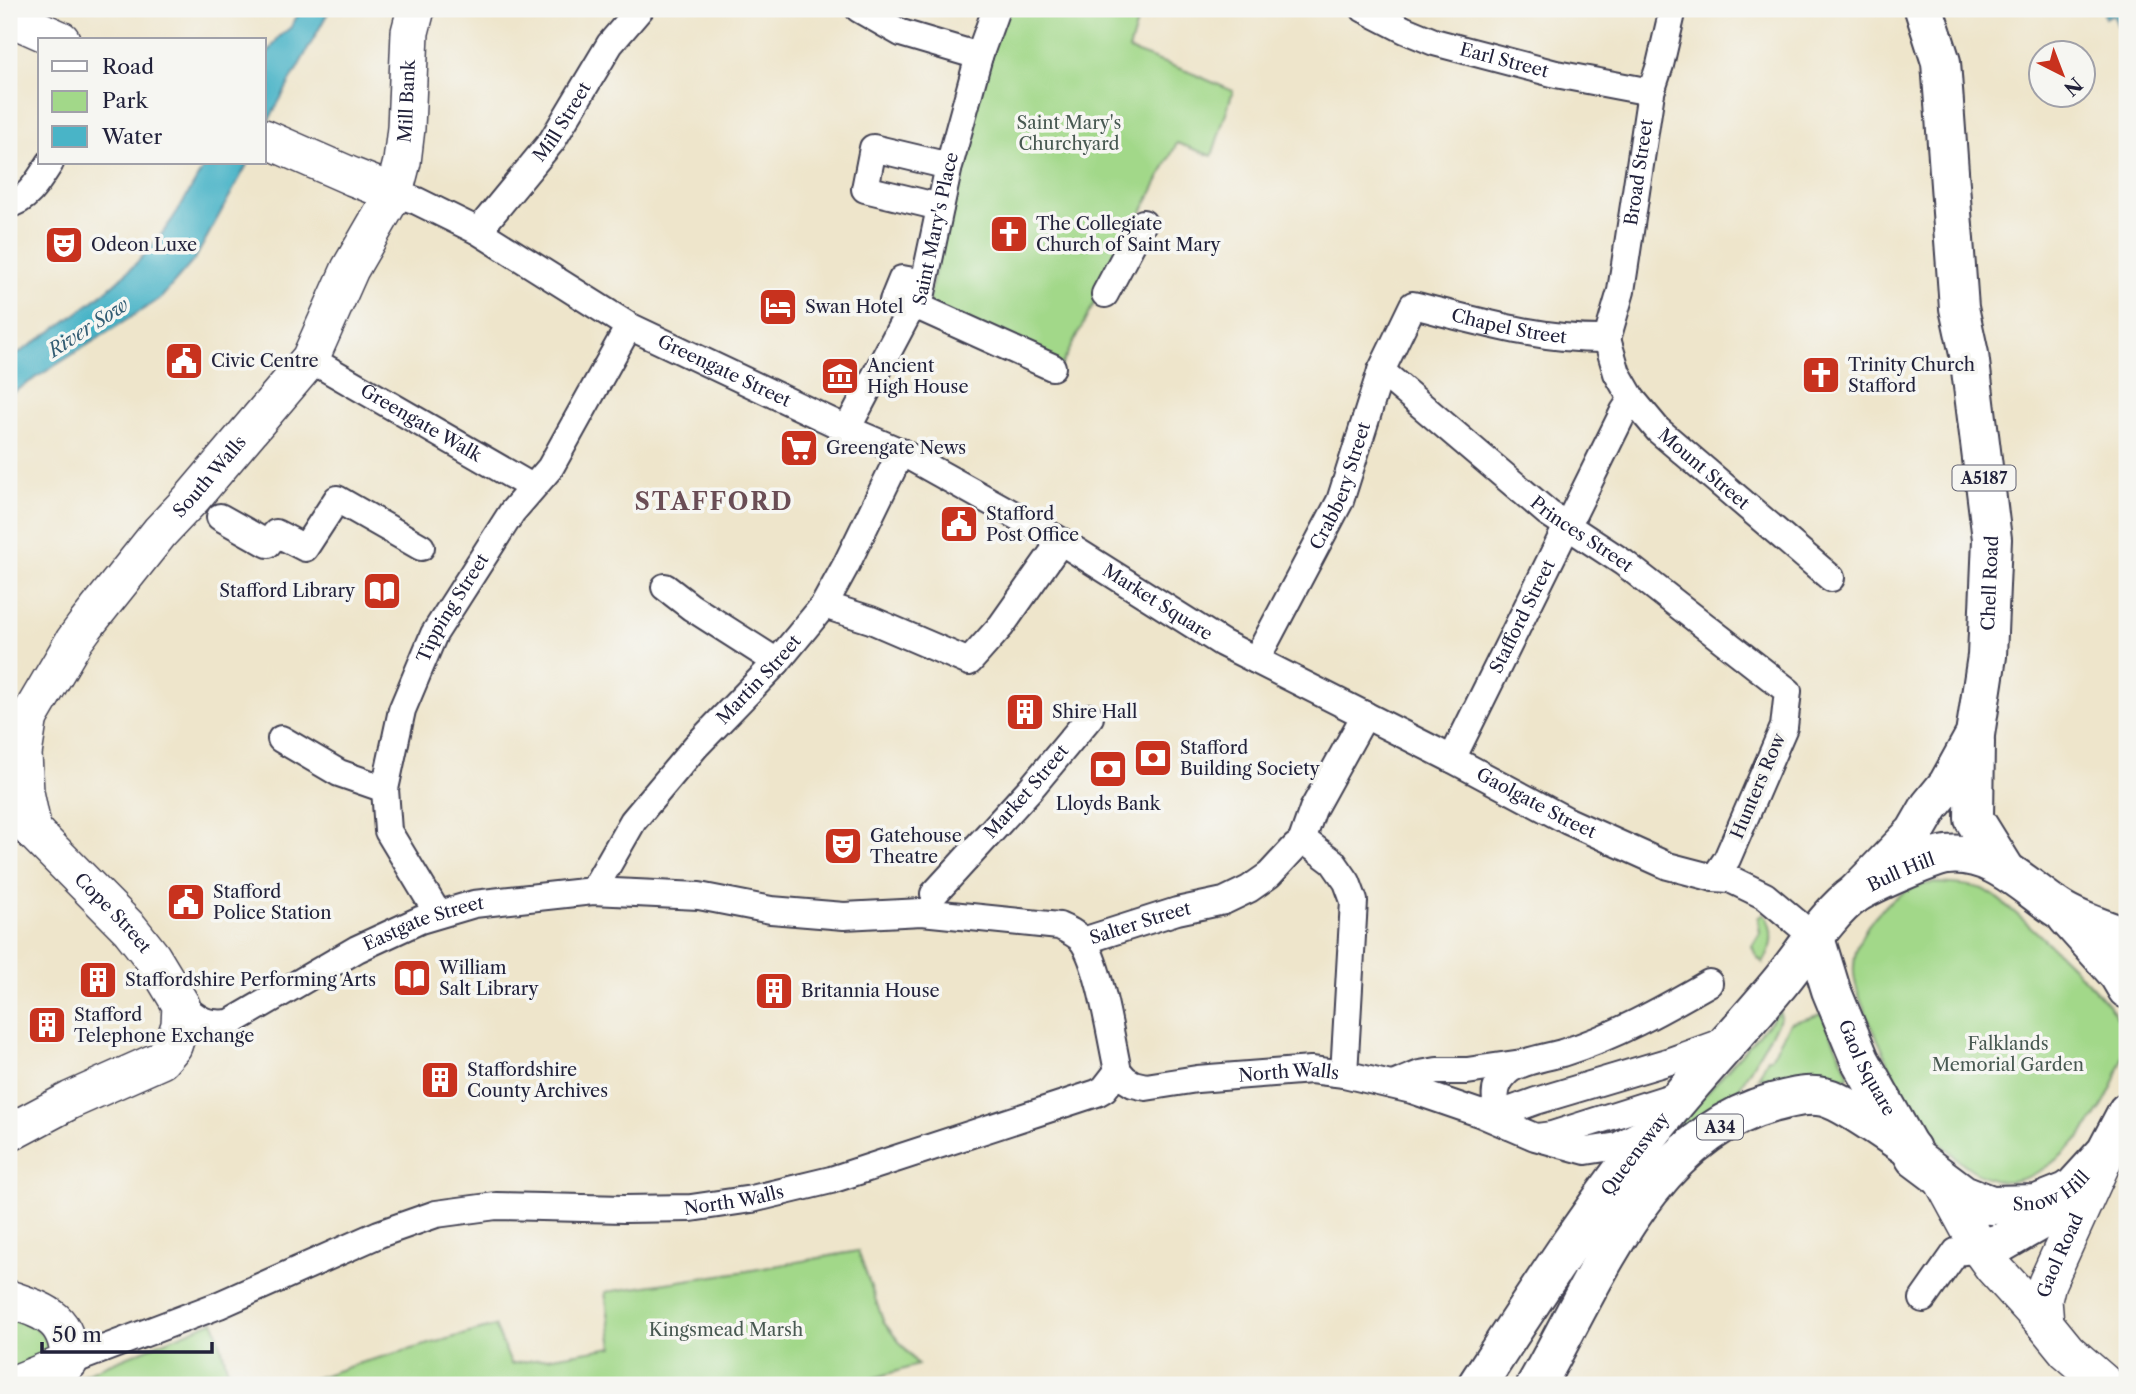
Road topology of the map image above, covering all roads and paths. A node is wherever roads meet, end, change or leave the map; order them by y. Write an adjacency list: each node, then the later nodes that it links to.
1 (416, 9): 17 (street, Mill Bank)
2 (640, 9): 21 (street, Mill Street)
3 (859, 9): 11 (street)
4 (996, 9): 11 (street, Saint Mary's Place)
5 (1364, 9): 13 (street, Earl Street)
6 (1673, 9): 13 (street, Broad Street)
7 (1924, 9): 12 (highway, Chell Road / A5187)
8 (1947, 9): 12 (highway, Chell Road / A5187)
9 (9, 17): 10 (street)
10 (56, 38)
11 (979, 56): 16 (street, Saint Mary's Place)
12 (1941, 62): 47 (highway, Chell Road / A5187)
13 (1651, 92): 26 (street, Broad Street)
14 (266, 139): 17 (street)
15 (49, 164): 18 (street)
16 (949, 166): 19 (street, Saint Mary's Place); 19 (street)
17 (394, 192): 21 (street, Greengate Street); 27 (street, South Walls)
18 (9, 204)
19 (940, 207): 23 (street, Saint Mary's Place)
20 (1143, 223): 22 (street)
21 (478, 231): 25 (street, Greengate Street)
22 (1105, 294)
23 (918, 300): 28 (street, Saint Mary's Place); 31 (street)
24 (1413, 305): 26 (street, Chapel Street); 29 (street, Crabbery Street)
25 (629, 326): 31 (street, Greengate Street); 33 (street, Tipping Street)
26 (1607, 339): 30 (street, Mount Street)
27 (310, 359): 33 (street, Greengate Walk); 45 (street, South Walls)
28 (1052, 367)
29 (1381, 371): 35 (street, Princes Street); 41 (street, Crabbery Street)
30 (1632, 399): 35 (street, Stafford Street); 38 (street, Mount Street)
31 (848, 429): 32 (street, Greengate Street)
32 (901, 452): 36 (street, Greengate Street); 40 (street, Martin Street)
33 (532, 487): 51 (street, Tipping Street)
34 (220, 517): 37 (street)
35 (1567, 525): 43 (street, Princes Street); 50 (street, Stafford Street)
36 (1060, 541): 40 (street); 41 (street, Market Square)
37 (421, 547)
38 (1831, 578)
39 (665, 587): 42 (street)
40 (824, 605): 42 (street, Martin Street)
41 (1256, 660): 44 (street, Gaolgate Street)
42 (777, 662): 56 (street, Martin Street)
43 (1788, 691): 55 (street, Hunters Row)
44 (1365, 715): 50 (street, Gaolgate Street); 53 (street, Salter Street)
45 (29, 717): 49 (street, South Walls); 52 (street, Cope Street)
46 (1090, 717): 58 (street, Market Street)
47 (1975, 735): 54 (highway, A5187); 57 (highway, Chell Road / A5187)
48 (281, 739): 51 (street)
49 (9, 751)
50 (1452, 759): 55 (street, Gaolgate Street)
51 (385, 789): 60 (street, Tipping Street)
52 (21, 822): 66 (street, Cope Street)
53 (1301, 843): 63 (street, Salter Street); 70 (street)
54 (2005, 869): 57 (highway, Bull Hill); 59 (highway)
55 (1714, 877): 61 (street, Gaolgate Street)
56 (593, 891): 58 (street, Eastgate Street); 60 (street, Eastgate Street)
57 (1854, 895): 61 (highway, Bull Hill)
58 (928, 903): 63 (street, Salter Street)
59 (2061, 911): 62 (highway); 65 (highway)
60 (438, 914): 66 (street, Eastgate Street)
61 (1815, 938): 67 (highway, Queensway / A34); 78 (highway, Gaol Square)
62 (2127, 938)
63 (1083, 942): 69 (street)
64 (1709, 982): 68 (street)
65 (2127, 989)
66 (181, 1005): 75 (street)
67 (1728, 1040): 72 (highway, Queensway / A34); 74 (street)
68 (1527, 1063): 71 (street); 74 (street)
69 (1118, 1071): 70 (street, North Walls); 86 (street, North Walls)
70 (1344, 1074): 71 (street, North Walls)
71 (1393, 1086): 74 (street, North Walls)
72 (1684, 1094): 76 (highway, Queensway / A34); 77 (street)
73 (2127, 1112): 79 (highway, Snow Hill)
74 (1496, 1118): 77 (street, North Walls)
75 (14, 1122)
76 (1659, 1122): 77 (street, North Walls); 88 (highway, Queensway / A34)
77 (1535, 1137)
78 (1911, 1149): 80 (highway, Gaol Square); 89 (highway, Queensway / A34)
79 (2106, 1153): 81 (highway, Snow Hill); 85 (street, Gaol Road)
80 (1943, 1181): 81 (highway, Snow Hill); 82 (street, Gaol Road)
81 (2067, 1192): 82 (highway)
82 (1980, 1249): 84 (street); 85 (street, Gaol Road)
83 (9, 1299): 86 (street)
84 (1923, 1299)
85 (2045, 1324): 90 (street, Gaol Road)
86 (69, 1362): 87 (street, North Walls)
87 (15, 1384)
88 (1478, 1385)
89 (1536, 1385)
90 (2106, 1385)

